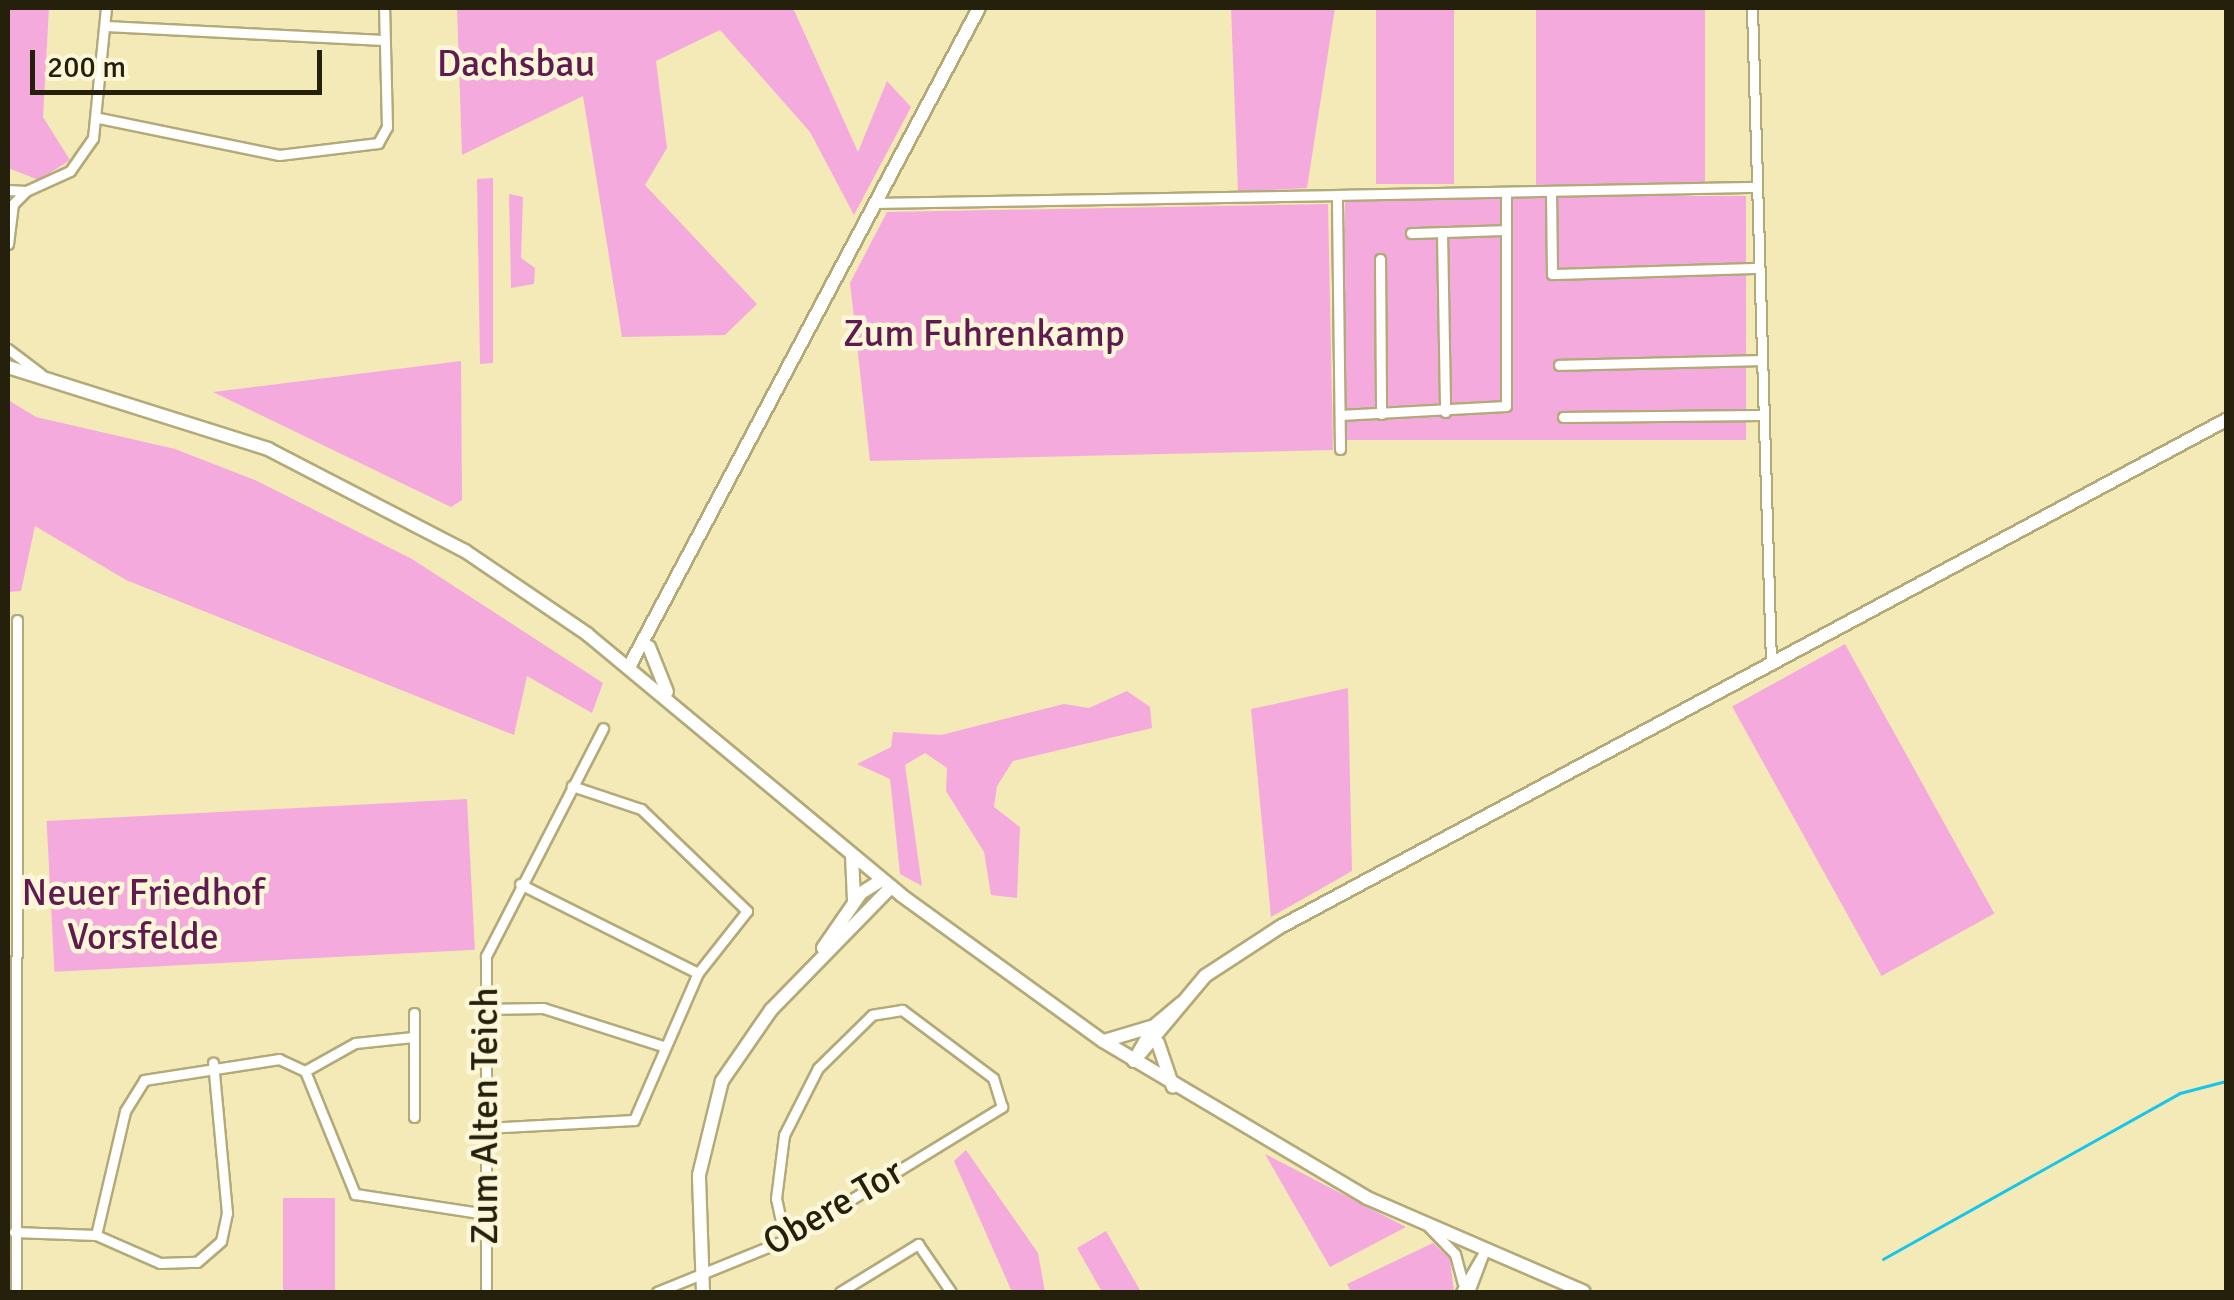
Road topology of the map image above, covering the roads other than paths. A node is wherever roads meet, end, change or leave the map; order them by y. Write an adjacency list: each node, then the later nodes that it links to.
1 (106, 8): 5 (street)
2 (384, 8): 6 (street)
3 (979, 8): 14 (main road)
4 (1752, 8): 8 (street)
5 (105, 26): 6 (street); 7 (street)
6 (384, 40): 7 (street)
7 (99, 118): 9 (street)
8 (1756, 187): 10 (street); 20 (street)
9 (26, 191): 12 (street); 12 (street)
10 (1552, 191): 11 (street); 20 (street)
11 (1506, 192): 13 (street); 15 (street)
12 (9, 193): 18 (street)
13 (1337, 195): 14 (street); 29 (street)
14 (877, 203): 33 (main road)
15 (1506, 230): 16 (street); 26 (street)
16 (1442, 232): 17 (street); 26 (street)
17 (1411, 233)
18 (8, 244)
19 (1380, 259): 27 (street)
20 (1757, 268): 22 (street)
21 (8, 349): 25 (street)
22 (1758, 360): 23 (street); 28 (street)
23 (1558, 365)
24 (8, 366): 25 (main road)
25 (44, 376): 37 (main road)
26 (1445, 412): 27 (street)
27 (1381, 414): 29 (street)
28 (1760, 414): 30 (street); 36 (street)
29 (1340, 415): 32 (street)
30 (1563, 418)
31 (2226, 420): 36 (main road)
32 (1340, 448)
33 (658, 617): 35 (main road); 37 (main road)
34 (17, 620): 61 (street)
35 (649, 647): 37 (main road); 38 (main road)
36 (1771, 665): 47 (main road)
37 (629, 667): 38 (main road)
38 (676, 706): 41 (main road)
39 (603, 728): 40 (street, Zum Alten Teich)
40 (572, 786): 42 (street, Zum Alten Teich); 46 (street)
41 (852, 854): 43 (main road); 44 (main road)
42 (520, 884): 46 (street); 48 (street, Zum Alten Teich)
43 (887, 884): 44 (main road); 45 (main road); 52 (main road)
44 (854, 901): 45 (main road)
45 (810, 968): 68 (main road)
46 (698, 973): 54 (street)
47 (1184, 1001): 50 (main road); 53 (main road)
48 (482, 1009): 54 (street); 60 (street, Zum Alten Teich)
49 (414, 1013): 51 (street)
50 (1154, 1026): 52 (main road); 55 (main road)
51 (414, 1037): 57 (street); 59 (street)
52 (1102, 1041): 55 (main road)
53 (1158, 1043): 55 (main road); 58 (main road)
54 (663, 1046): 60 (street)
55 (1134, 1062): 58 (main road)
56 (213, 1063): 57 (street); 65 (street); 65 (street)
57 (305, 1071): 62 (street)
58 (1174, 1087): 63 (main road)
59 (414, 1118)
60 (485, 1128): 62 (street, Zum Alten Teich)
61 (10, 1182): 64 (street)
62 (486, 1214): 71 (street, Zum Alten Teich)
63 (1429, 1227): 67 (main road); 69 (street)
64 (14, 1232): 65 (street); 70 (street)
65 (96, 1235)
66 (785, 1240): 66 (street, Obere Tor); 68 (street, Obere Tor)
67 (1484, 1252): 69 (street); 76 (street); 77 (main road)
68 (702, 1277): 72 (street, Obere Tor); 73 (main road)
69 (1462, 1288)
70 (16, 1292)
71 (486, 1292)
72 (657, 1292)
73 (703, 1292)
74 (840, 1292): 75 (street)
75 (950, 1292)
76 (1469, 1292)
77 (1584, 1292)

